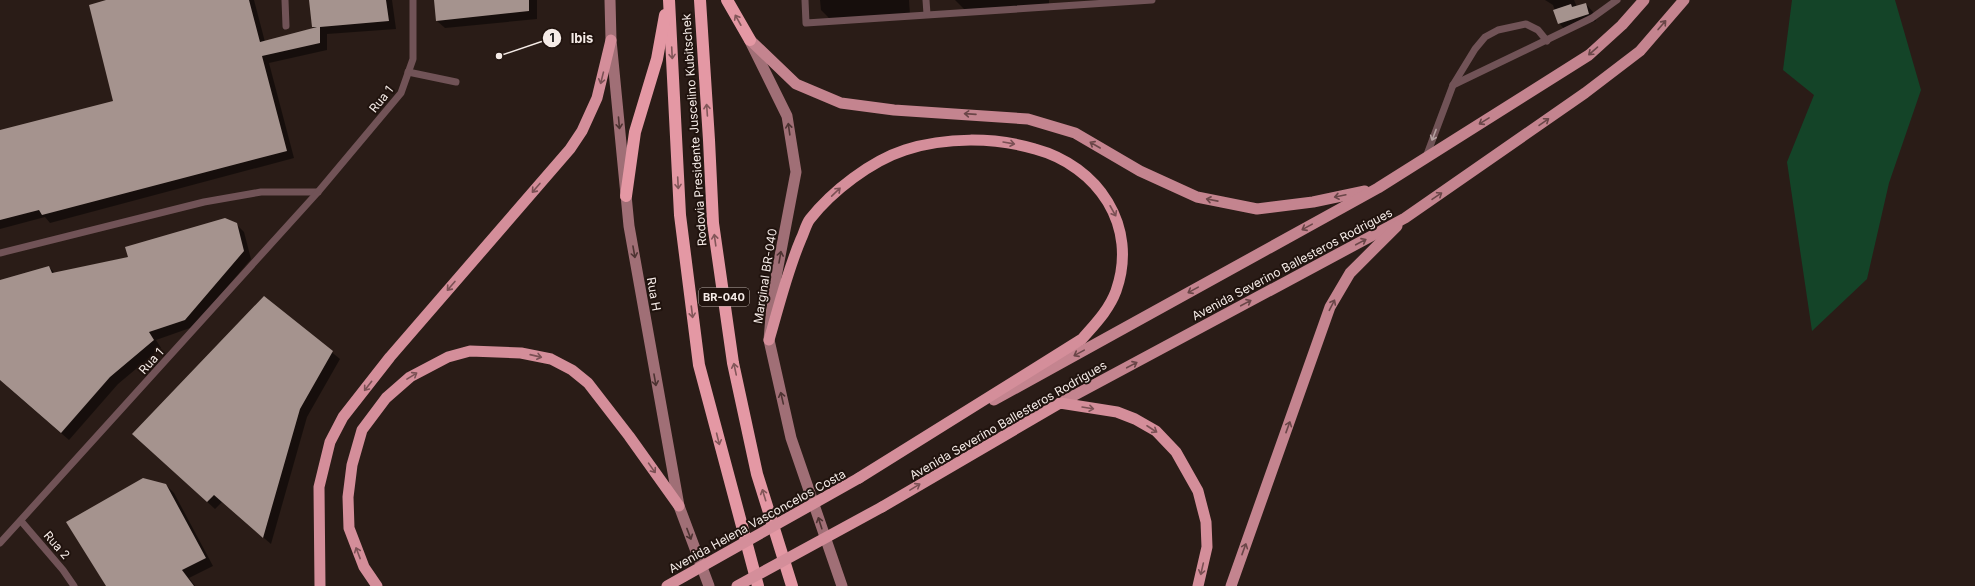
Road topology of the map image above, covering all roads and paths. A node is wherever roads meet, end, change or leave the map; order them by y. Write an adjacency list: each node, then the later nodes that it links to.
1 (285, 0): 15 (lane)
2 (413, 0): 19 (lane, Rua 1)
3 (610, 0): 16 (main road, Rua H)
4 (668, 0): 25 (highway); 41 (highway, Rodovia Presidente Juscelino Kubitschek / BR-040, one-way to 41)
5 (700, 0): 42 (highway, Rodovia Presidente Juscelino Kubitschek / BR-040, one-way to 5)
6 (727, 0): 17 (highway, one-way to 6)
7 (805, 0): 14 (lane)
8 (926, 0): 14 (lane)
9 (1152, 0): 13 (lane)
10 (1617, 0): 18 (lane)
11 (1644, 0): 22 (main road, Avenida Severino Ballesteros Rodrigues, one-way to 22)
12 (1684, 0): 26 (main road, Avenida Severino Ballesteros Rodrigues, one-way to 12)
13 (1059, 4): 14 (lane)
14 (927, 14)
15 (286, 26)
16 (611, 40): 25 (main road, Rua H, one-way to 25); 36 (highway, one-way to 36)
17 (750, 40): 23 (main road, one-way to 17); 28 (main road, Marginal BR-040, one-way to 17)
18 (1547, 41): 21 (lane); 21 (lane)
19 (408, 72): 20 (lane); 24 (lane, Rua 1)
20 (456, 82)
21 (1453, 85): 22 (lane, one-way to 22)
22 (1426, 159): 23 (main road, Avenida Severino Ballesteros Rodrigues)
23 (1378, 188): 30 (main road, Avenida Severino Ballesteros Rodrigues, one-way to 30)
24 (318, 192): 27 (lane); 33 (lane, Rua 1)
25 (626, 196): 32 (main road, Rua H, one-way to 32)
26 (1405, 218): 29 (main road, Avenida Severino Ballesteros Rodrigues, one-way to 26); 45 (main road, one-way to 26)
27 (0, 253)
28 (769, 340): 30 (highway, one-way to 30); 43 (main road, Marginal BR-040, one-way to 28)
29 (1060, 403): 40 (highway, Avenida Severino Ballesteros Rodrigues, one-way to 29, bridge); 44 (highway, one-way to 44)
30 (932, 434): 31 (highway, Avenida Severino Ballesteros Rodrigues)
31 (859, 478): 38 (highway, Avenida Helena Vasconcelos Costa, bridge)
32 (679, 506): 37 (highway, one-way to 32); 39 (main road, Rua H, one-way to 39)
33 (21, 521): 34 (lane, Rua 1); 35 (lane, Rua 2)
34 (0, 544)
35 (74, 586)
36 (320, 586)
37 (377, 586)
38 (667, 586)
39 (709, 586)
40 (737, 586)
41 (758, 586)
42 (792, 586)
43 (842, 586)
44 (1198, 586)
45 (1231, 586)

